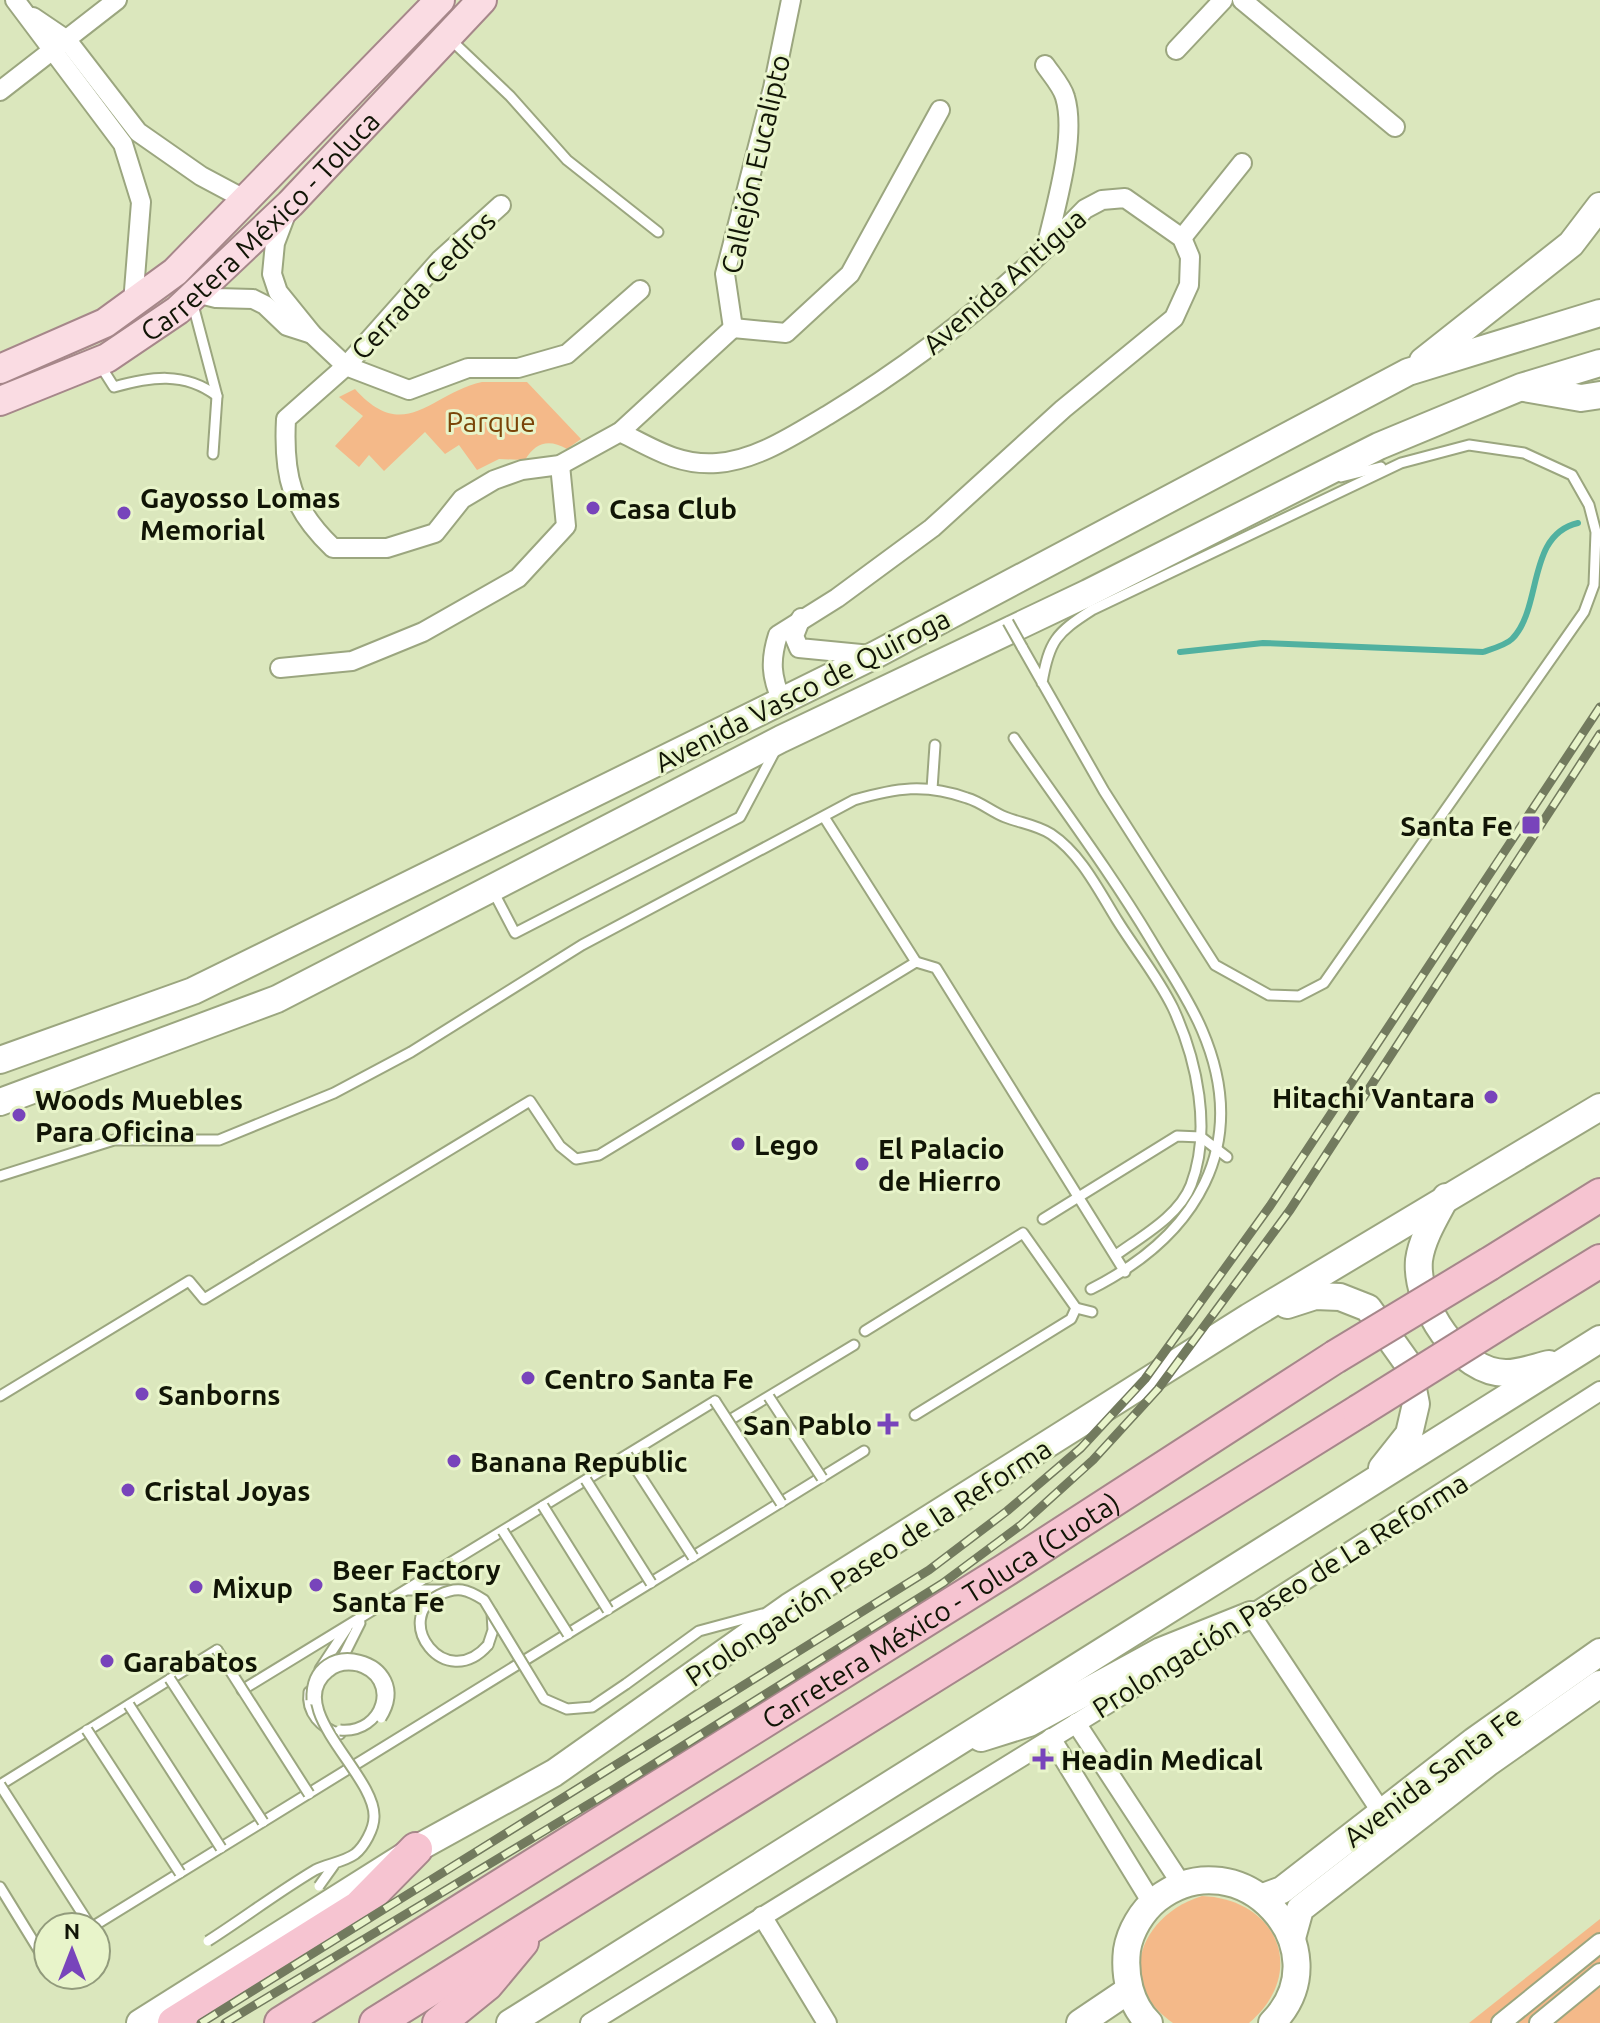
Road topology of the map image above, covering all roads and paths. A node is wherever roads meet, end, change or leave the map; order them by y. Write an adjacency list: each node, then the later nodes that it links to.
1 (440, 0): 16 (main road, Carretera México - Toluca)
2 (482, 0): 8 (main road, Carretera México - Toluca)
3 (791, 0): 27 (street, Callejón Eucalipto)
4 (1223, 0): 10 (street)
5 (1242, 0): 14 (street)
6 (112, 2): 9 (street)
7 (20, 6): 9 (street)
8 (447, 37): 17 (main road, Carretera México - Toluca); 20 (lane)
9 (59, 46): 12 (street); 16 (street); 25 (street)
10 (1176, 50)
11 (1045, 65): 22 (street)
12 (0, 91)
13 (940, 110): 27 (street)
14 (1395, 127)
15 (1242, 163): 21 (street)
16 (246, 200): 25 (main road, Carretera México - Toluca)
17 (290, 204): 24 (main road, Carretera México - Toluca); 28 (street)
18 (501, 205): 31 (street, Cerrada Cedros)
19 (1600, 206): 33 (main road)
20 (658, 232)
21 (1182, 238): 22 (street, Avenida Antigua); 43 (street)
22 (1045, 251): 38 (street, Avenida Antigua)
23 (640, 290): 31 (street)
24 (193, 296): 28 (street); 29 (main road, Carretera México - Toluca); 36 (lane)
25 (133, 303): 32 (main road, Carretera México - Toluca)
26 (1600, 313): 33 (main road, Avenida Vasco de Quiroga)
27 (733, 328): 38 (street)
28 (312, 334): 31 (street)
29 (98, 362): 36 (lane); 37 (main road, Carretera México - Toluca)
30 (1600, 363): 34 (main road, Avenida Vasco de Quiroga)
31 (346, 366): 41 (street, Cerrada Cedros)
32 (0, 369)
33 (1408, 372): 45 (main road, Avenida Vasco de Quiroga)
34 (1521, 387): 35 (main road); 42 (main road, Avenida Vasco de Quiroga)
35 (1600, 395)
36 (217, 396): 39 (lane)
37 (0, 401)
38 (620, 432): 41 (street)
39 (213, 454)
40 (1401, 463): 42 (lane); 47 (lane); 47 (lane)
41 (560, 465): 46 (street)
42 (1299, 487): 50 (main road, Avenida Vasco de Quiroga)
43 (801, 618): 45 (street); 48 (street)
44 (1008, 622): 47 (lane, bridge)
45 (875, 655): 48 (main road, Avenida Vasco de Quiroga)
46 (280, 668)
47 (1042, 683)
48 (782, 701): 56 (main road, Avenida Vasco de Quiroga)
49 (1014, 738): 60 (lane)
50 (781, 739): 54 (main road, Avenida Vasco de Quiroga); 54 (lane)
51 (935, 745): 52 (lane)
52 (932, 789): 53 (lane); 59 (lane)
53 (824, 817): 55 (lane); 61 (lane)
54 (492, 889): 57 (main road, Avenida Vasco de Quiroga)
55 (916, 962): 63 (lane); 77 (lane)
56 (0, 1060)
57 (0, 1102)
58 (1600, 1107): 64 (main road, Prolongación Paseo de la Reforma)
59 (1201, 1137): 60 (lane); 63 (lane); 66 (lane)
60 (1222, 1155): 68 (lane)
61 (0, 1176)
62 (1600, 1195): 134 (highway, Carretera México - Toluca (Cuota), bridge)
63 (1079, 1196): 65 (lane); 66 (lane)
64 (1446, 1197): 72 (main road, Prolongación Paseo de la Reforma); 76 (main road)
65 (1043, 1219)
66 (1116, 1255): 68 (lane)
67 (1600, 1261): 122 (highway, Carretera México - Toluca (Cuota), bridge)
68 (1125, 1272): 69 (lane)
69 (1091, 1289)
70 (1076, 1308): 71 (lane); 73 (lane); 80 (lane)
71 (1092, 1312)
72 (1249, 1317): 86 (main road); 93 (main road, Prolongación Paseo de la Reforma)
73 (865, 1331)
74 (1600, 1339): 76 (main road, Prolongación Paseo de la Reforma)
75 (854, 1345): 78 (lane)
76 (1566, 1361): 86 (main road, Prolongación Paseo de la Reforma)
77 (0, 1396)
78 (769, 1397): 81 (lane); 84 (lane, bridge)
79 (1597, 1400): 95 (street, Prolongación Paseo de La Reforma)
80 (915, 1415)
81 (728, 1421): 83 (lane, bridge); 87 (lane, bridge)
82 (864, 1451): 84 (lane)
83 (627, 1455): 85 (lane); 90 (lane, bridge)
84 (822, 1478): 87 (lane)
85 (586, 1480): 88 (lane); 91 (lane, bridge)
86 (1370, 1484): 107 (main road, Prolongación Paseo de la Reforma)
87 (781, 1503): 90 (lane)
88 (543, 1506): 89 (lane); 94 (lane, bridge)
89 (503, 1531): 92 (lane); 97 (lane, bridge)
90 (693, 1557): 91 (lane)
91 (651, 1583): 94 (lane)
92 (406, 1590): 93 (lane, bridge); 96 (lane)
93 (789, 1607): 113 (main road, Prolongación Paseo de la Reforma)
94 (608, 1610): 97 (lane)
95 (1251, 1615): 103 (street, Prolongación Paseo de La Reforma); 107 (main road); 110 (street)
96 (354, 1624): 101 (lane); 105 (lane)
97 (568, 1634): 109 (lane)
98 (1600, 1652): 110 (main road, Avenida Santa Fe)
99 (170, 1679): 101 (lane, bridge); 102 (lane); 111 (lane, bridge)
100 (1600, 1684): 124 (main road, Avenida Santa Fe)
101 (242, 1690): 109 (lane, bridge)
102 (129, 1705): 104 (lane); 112 (lane, bridge)
103 (1076, 1723): 106 (street, Prolongación Paseo de La Reforma); 115 (street)
104 (87, 1730): 108 (lane); 114 (lane, bridge)
105 (340, 1732): 123 (lane, bridge); 126 (lane, bridge)
106 (1051, 1738): 118 (street); 121 (street, Prolongación Paseo de La Reforma)
107 (947, 1749): 128 (main road, Prolongación Paseo de la Reforma)
108 (0, 1785): 119 (lane, bridge)
109 (309, 1794): 111 (lane)
110 (1382, 1813): 117 (main road, Avenida Santa Fe)
111 (263, 1822): 112 (lane)
112 (221, 1848): 114 (lane)
113 (416, 1849): 123 (main road, Prolongación Paseo de la Reforma); 133 (highway)
114 (180, 1873): 120 (lane)
115 (1182, 1885): 117 (main road); 118 (main road)
116 (0, 1887): 125 (lane)
117 (1263, 1897): 124 (main road)
118 (1152, 1903): 130 (main road)
119 (82, 1911)
120 (112, 1915)
121 (762, 1916): 139 (street, Prolongación Paseo de La Reforma); 140 (street)
122 (541, 1920): 135 (highway, Carretera México - Toluca (Cuota)); 136 (highway)
123 (299, 1922): 132 (main road, Prolongación Paseo de la Reforma)
124 (1292, 1938): 142 (main road)
125 (32, 1939)
126 (208, 1941)
127 (1600, 1943): 143 (street)
128 (631, 1945): 137 (main road, Prolongación Paseo de la Reforma); 138 (main road)
129 (1600, 1973): 144 (street)
130 (1129, 1990): 131 (main road); 141 (main road)
131 (1141, 2021)
132 (140, 2023)
133 (174, 2023)
134 (281, 2023)
135 (376, 2023)
136 (439, 2023)
137 (510, 2023)
138 (541, 2023)
139 (590, 2023)
140 (827, 2023)
141 (1080, 2023)
142 (1272, 2023)
143 (1501, 2023)
144 (1539, 2023)

